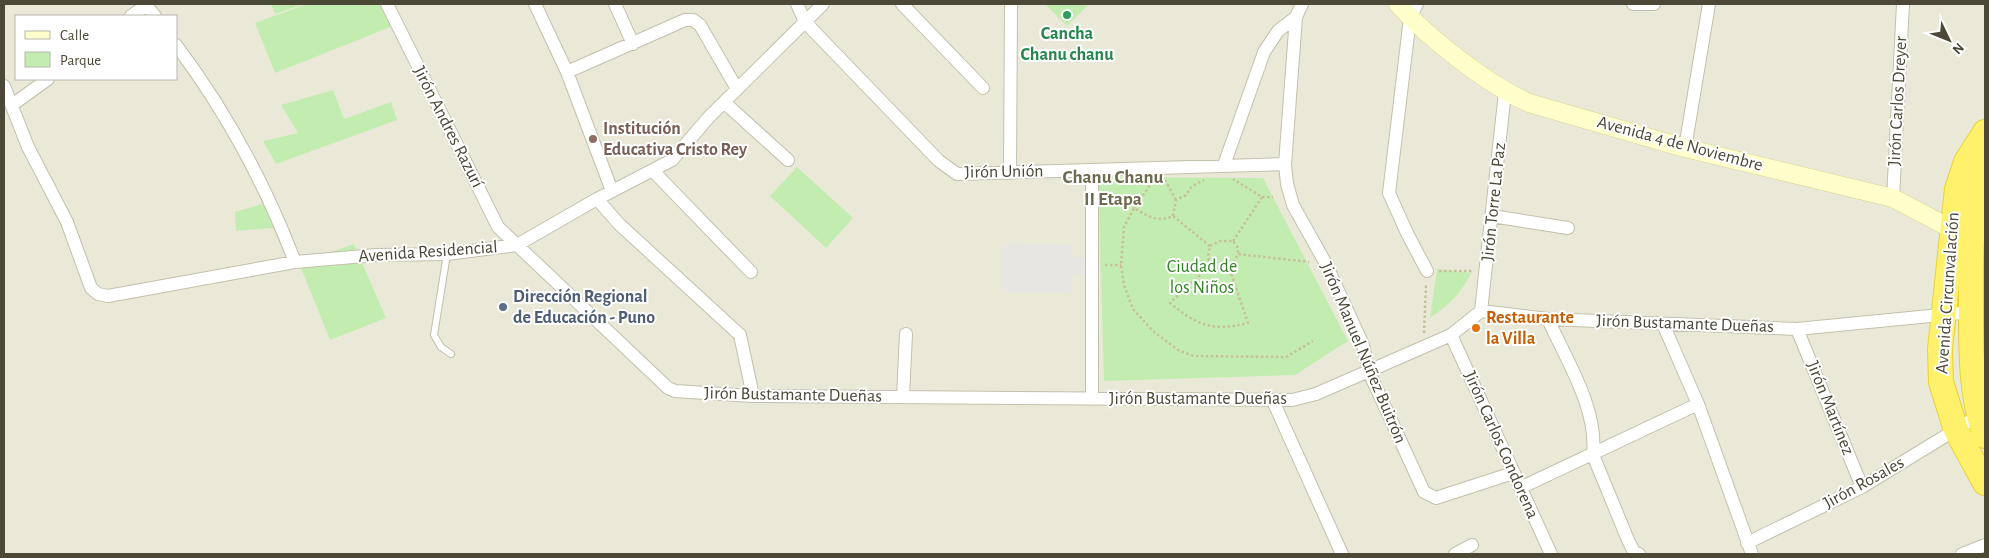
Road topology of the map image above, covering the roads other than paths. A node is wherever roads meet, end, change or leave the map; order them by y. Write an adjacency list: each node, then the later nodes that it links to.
1 (147, 4): 16 (street); 17 (street)
2 (387, 4): 45 (street, Jirón Andres Razurí)
3 (535, 4): 22 (street)
4 (615, 4): 20 (street)
5 (797, 4): 19 (street, Jirón Unión)
6 (823, 4): 19 (street, Avenida Residencial)
7 (902, 4): 25 (street)
8 (1011, 4): 38 (street)
9 (1302, 4): 18 (street, Jirón Manuel Núñez Buitrón)
10 (1398, 4): 15 (street, Avenida 4 de Noviembre)
11 (1634, 4): 12 (street)
12 (1654, 4)
13 (1709, 4): 31 (street)
14 (1904, 4): 40 (street, Jirón Carlos Dreyer)
15 (1414, 11): 27 (street, Avenida 4 de Noviembre); 48 (street)
16 (132, 15)
17 (154, 15)
18 (1296, 17): 33 (street, Jirón Manuel Núñez Buitrón); 36 (street)
19 (805, 22): 26 (street, Avenida Residencial); 38 (street, Jirón Unión)
20 (633, 44): 22 (street); 26 (street)
21 (178, 48): 47 (street)
22 (567, 72): 39 (street)
23 (47, 80): 29 (street)
24 (4, 86): 29 (street)
25 (983, 88)
26 (737, 90): 28 (street, Avenida Residencial)
27 (1505, 92): 31 (street, Avenida 4 de Noviembre); 42 (street, Jirón Torre La Paz)
28 (725, 103): 32 (street); 37 (street, Avenida Residencial)
29 (12, 105): 47 (street, Avenida Residencial)
30 (1985, 132): 44 (highway, Avenida Circunvalación)
31 (1685, 148): 40 (street, Avenida 4 de Noviembre)
32 (788, 160)
33 (1286, 164): 36 (street, Jirón Unión); 59 (street, Jirón Manuel Núñez Buitrón)
34 (1985, 164): 44 (highway, Avenida Circunvalación)
35 (1092, 170): 36 (street, Jirón Unión); 38 (street, Jirón Unión); 62 (street)
36 (1225, 170)
37 (653, 172): 39 (street, Avenida Residencial); 49 (street)
38 (1010, 173)
39 (612, 191): 41 (street, Avenida Residencial)
40 (1893, 198): 44 (street, Avenida 4 de Noviembre)
41 (597, 199): 45 (street, Avenida Residencial); 60 (street)
42 (1492, 216): 43 (street); 50 (street, Jirón Torre La Paz)
43 (1568, 228)
44 (1969, 237): 51 (highway, Avenida Circunvalación); 52 (highway, Avenida Circunvalación)
45 (517, 245): 46 (street, Avenida Residencial); 60 (street, Jirón Bustamante Dueñas)
46 (447, 254): 47 (street, Avenida Residencial); 58 (lane)
47 (295, 262)
48 (1427, 271)
49 (751, 272)
50 (1481, 311): 53 (street, Jirón Bustamante Dueñas); 57 (street, Jirón Bustamante Dueñas)
51 (1971, 312): 52 (street, Jirón Bustamante Dueñas); 65 (highway, Avenida Circunvalación)
52 (1943, 316): 55 (street, Jirón Bustamante Dueñas); 66 (highway, Avenida Circunvalación)
53 (1548, 318): 54 (street, Jirón Bustamante Dueñas); 67 (street)
54 (1663, 324): 55 (street, Jirón Bustamante Dueñas); 64 (street)
55 (1797, 328): 70 (street, Jirón Martínez)
56 (906, 334): 61 (street)
57 (1451, 335): 59 (street, Jirón Bustamante Dueñas); 68 (street, Jirón Carlos Condorena)
58 (451, 354)
59 (1369, 372): 63 (street, Jirón Bustamante Dueñas); 68 (street, Jirón Manuel Núñez Buitrón)
60 (753, 396): 61 (street, Jirón Bustamante Dueñas)
61 (903, 397): 62 (street, Jirón Bustamante Dueñas)
62 (1092, 399): 63 (street, Jirón Bustamante Dueñas)
63 (1273, 401): 75 (street)
64 (1698, 404): 67 (street); 74 (street)
65 (1982, 426): 66 (street, Jirón Rosales)
66 (1956, 430): 69 (highway, Avenida Circunvalación); 70 (street, Jirón Rosales)
67 (1593, 455): 71 (street); 78 (street)
68 (1513, 473): 71 (street, Jirón Carlos Condorena)
69 (1985, 483)
70 (1862, 487): 74 (street, Jirón Rosales)
71 (1520, 488): 77 (street, Jirón Carlos Condorena)
72 (1472, 545): 76 (street)
73 (1985, 545): 79 (street)
74 (1750, 549)
75 (1342, 554)
76 (1455, 554)
77 (1551, 554)
78 (1639, 554)
79 (1962, 554)

